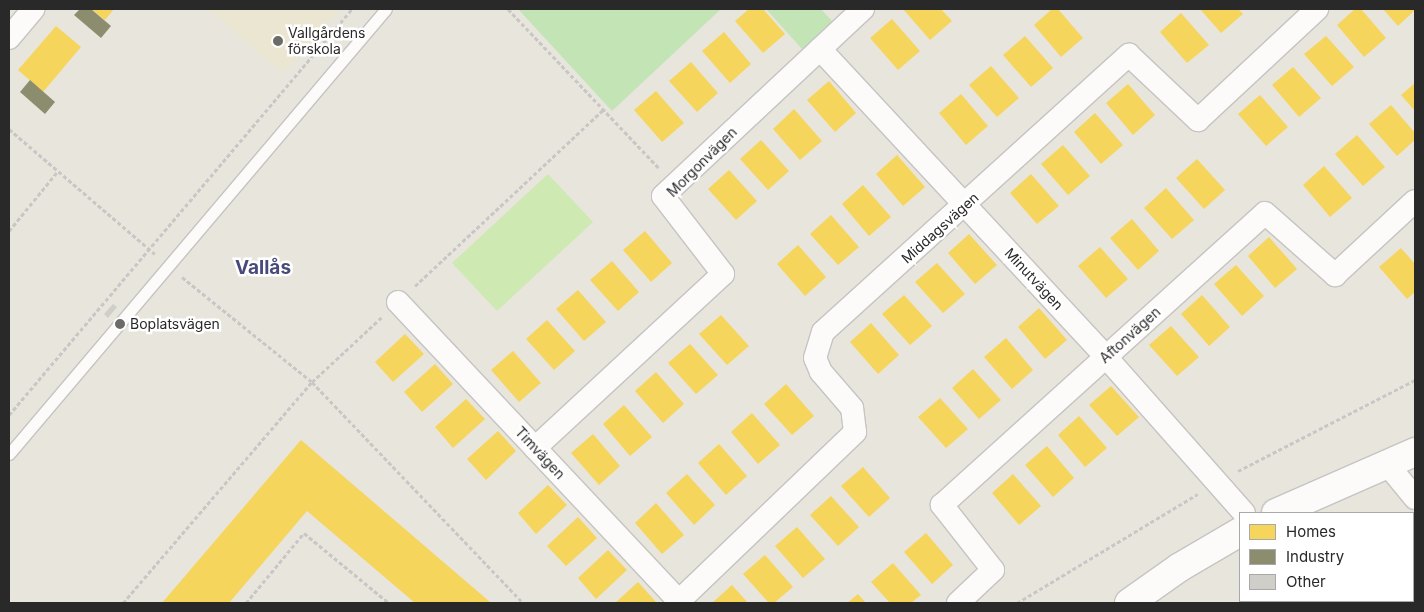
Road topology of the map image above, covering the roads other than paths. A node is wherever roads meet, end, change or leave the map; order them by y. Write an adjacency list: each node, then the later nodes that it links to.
1 (33, 9): 5 (street)
2 (386, 9): 13 (lane)
3 (863, 9): 6 (street, Morgonvägen)
4 (1317, 9): 8 (street, Middagsvägen)
5 (9, 38)
6 (820, 49): 8 (street, Minutvägen); 11 (street, Morgonvägen)
7 (1415, 201): 10 (street, Aftonvägen)
8 (965, 205): 10 (street, Minutvägen); 19 (street, Middagsvägen)
9 (398, 302): 11 (street, Timvägen)
10 (1106, 357): 16 (street, Minutvägen); 20 (street, Aftonvägen)
11 (535, 448): 19 (street, Timvägen)
12 (1415, 452): 14 (street)
13 (9, 454)
14 (1387, 464): 15 (street); 17 (street)
15 (1415, 498)
16 (1243, 512)
17 (1278, 512)
18 (1239, 533): 21 (street)
19 (680, 602)
20 (958, 603)
21 (1129, 603)

